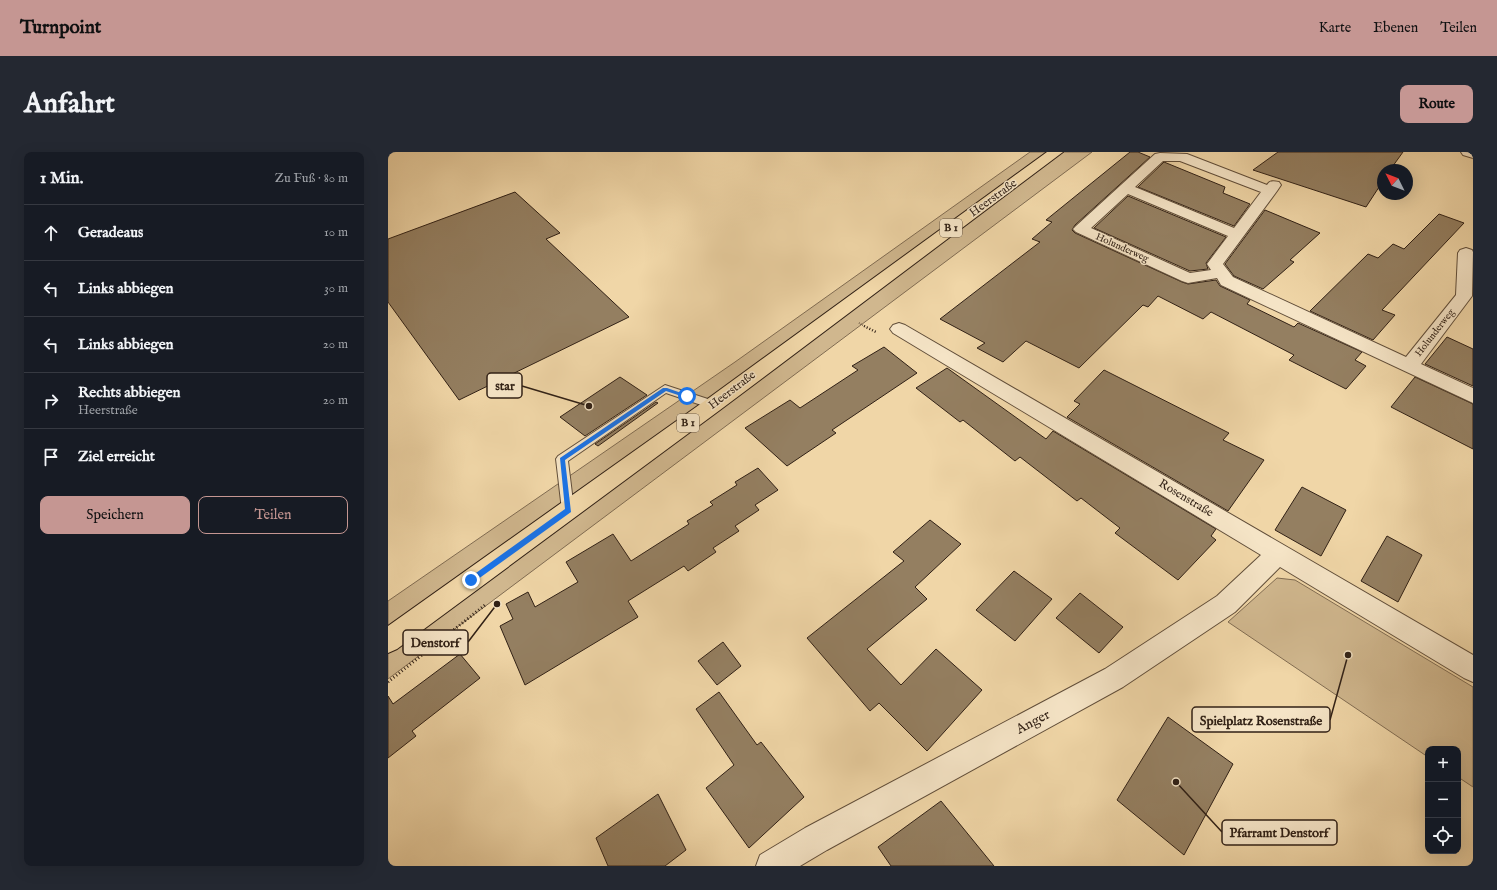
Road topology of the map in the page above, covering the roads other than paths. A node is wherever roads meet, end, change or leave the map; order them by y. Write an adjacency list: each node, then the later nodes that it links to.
1 (1056, 152): 11 (main road, Heerstraße / B 1)
2 (1468, 152): 3 (street)
3 (1473, 154)
4 (1126, 188): 5 (street); 5 (street, Holunderweg); 7 (street, Holunderweg)
5 (1237, 234): 7 (street, Holunderweg)
6 (1466, 252): 9 (street, Holunderweg)
7 (1221, 273): 9 (street, Holunderweg)
8 (899, 329): 13 (street, Rosenstraße)
9 (1410, 366): 10 (street, Holunderweg)
10 (1473, 396)
11 (714, 405): 12 (main road, Heerstraße / B 1); 12 (lane)
12 (568, 510): 14 (main road, Heerstraße / B 1)
13 (1279, 553): 15 (street, Rosenstraße); 16 (street, Anger)
14 (388, 641)
15 (1473, 669)
16 (771, 866)

